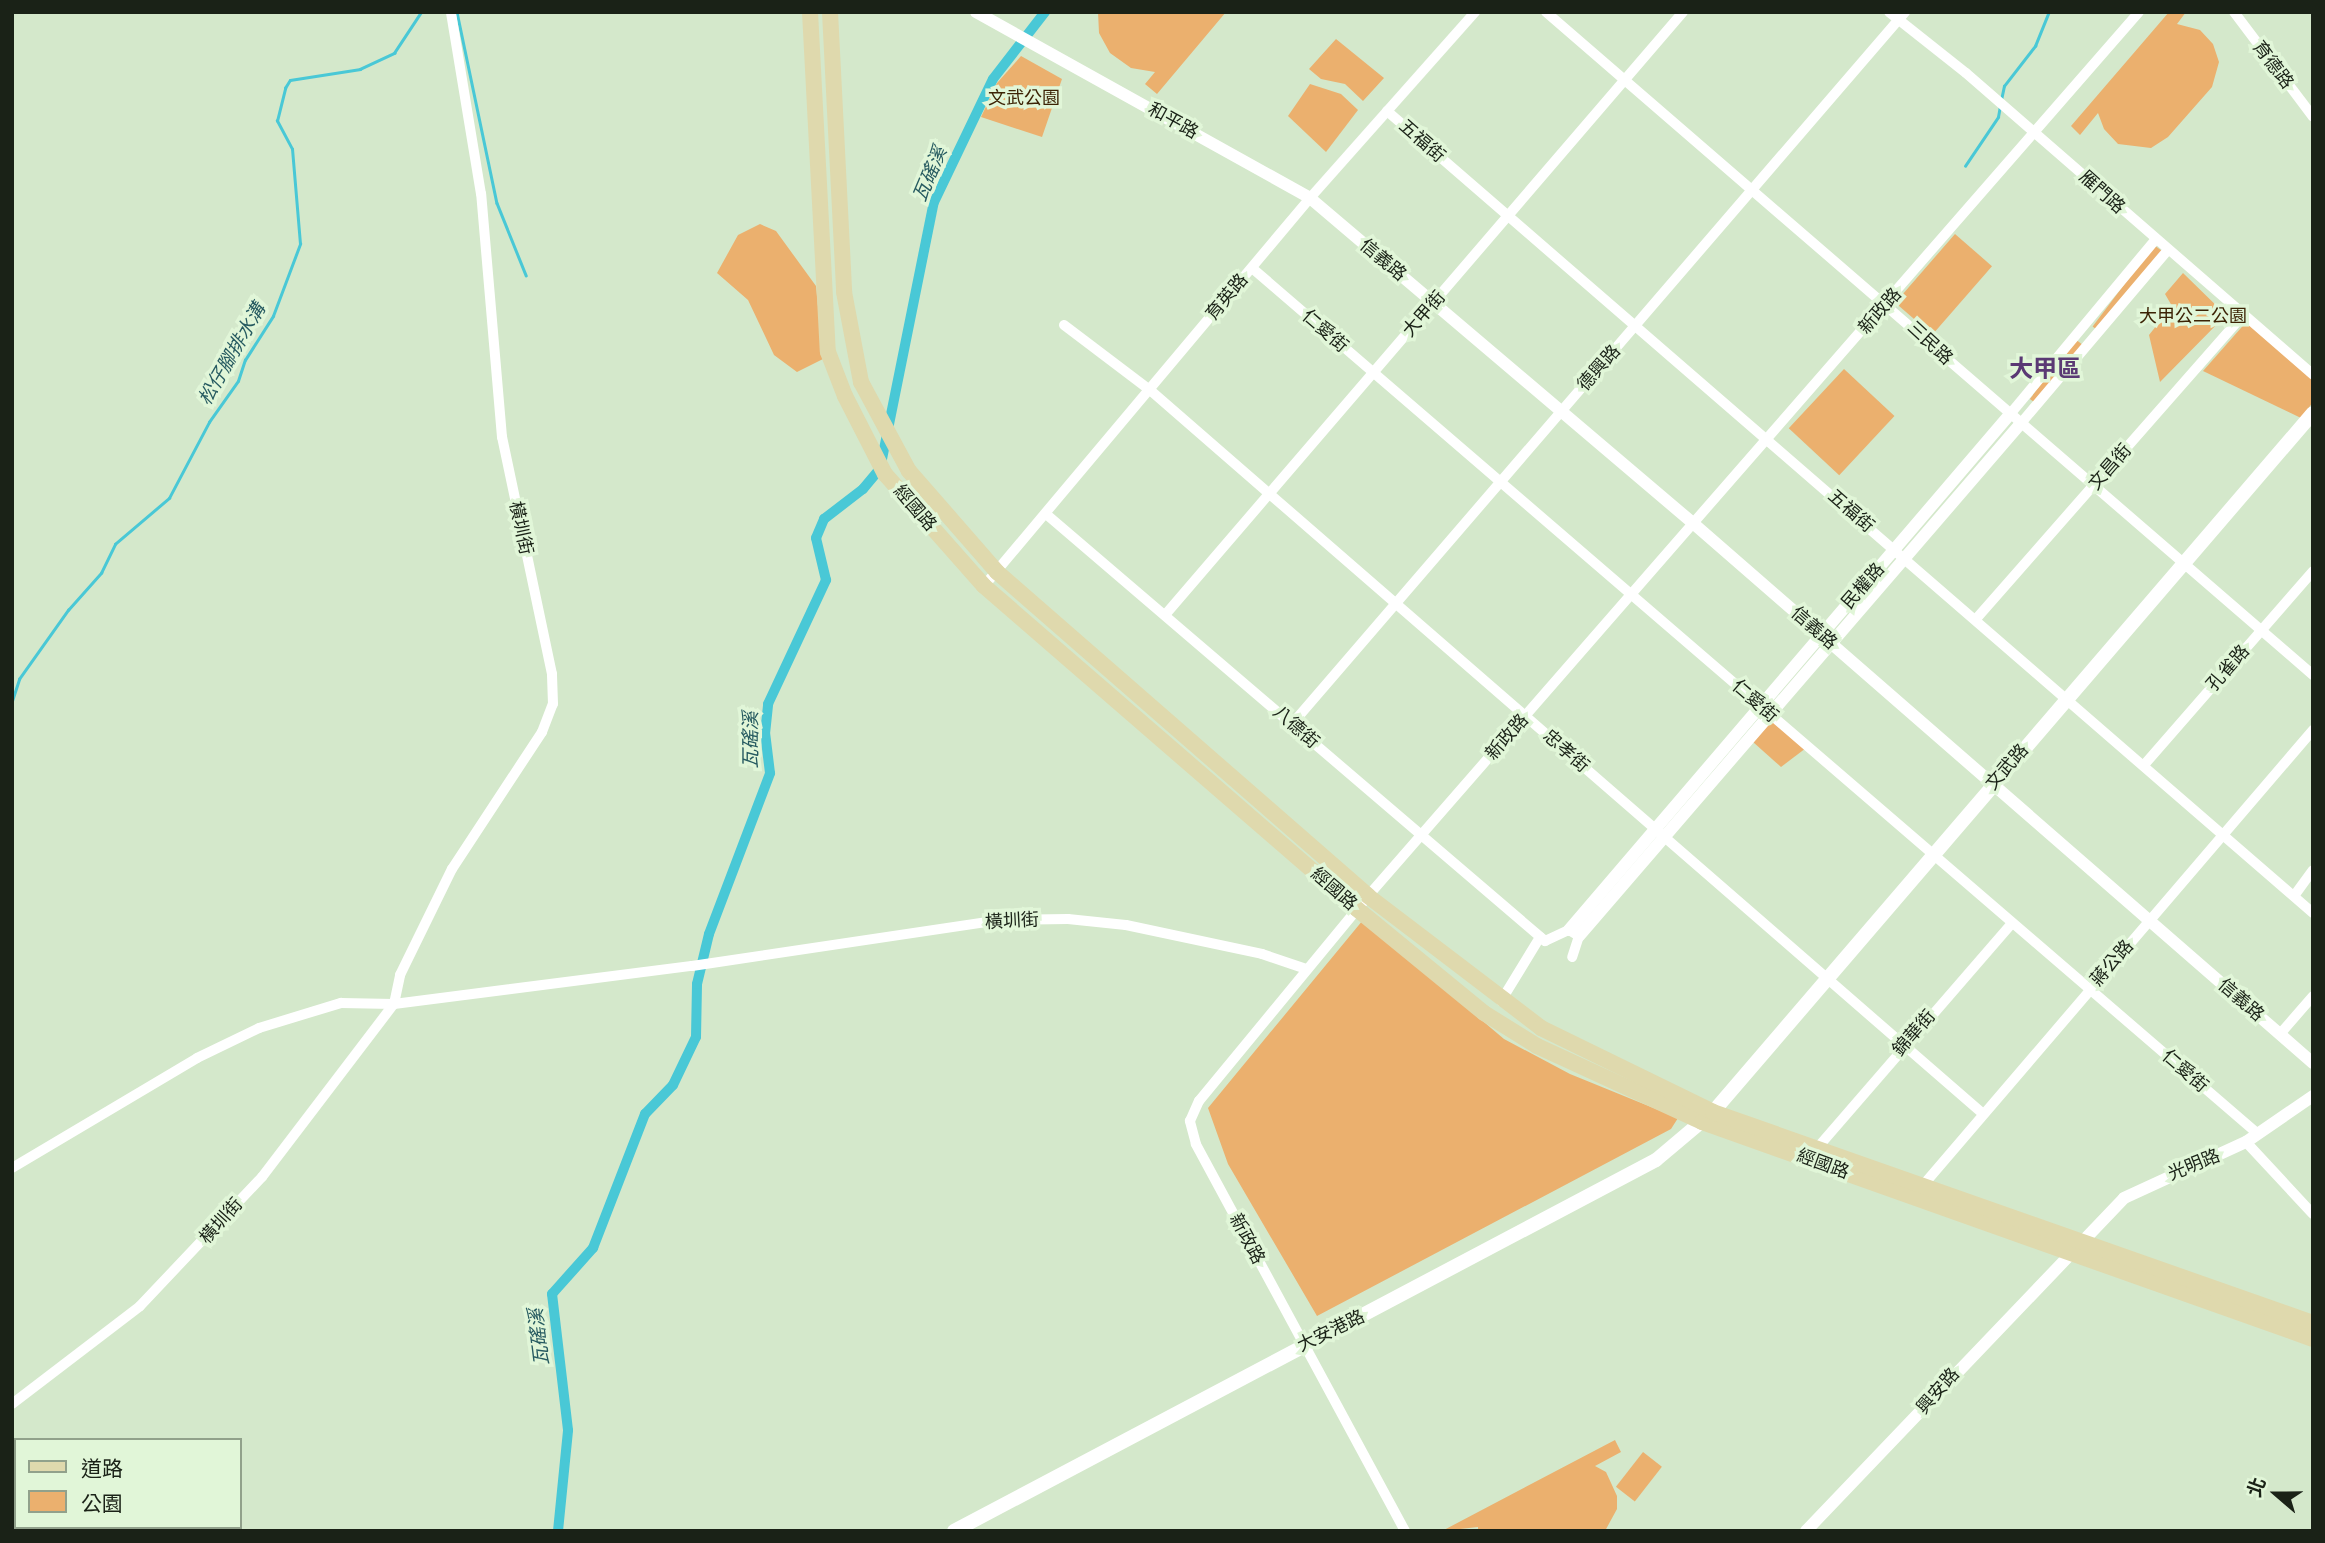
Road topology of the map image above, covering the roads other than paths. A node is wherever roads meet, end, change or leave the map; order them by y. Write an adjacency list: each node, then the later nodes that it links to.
1 (451, 12): 81 (street, 橫圳街)
2 (810, 12): 47 (main road, 經國路)
3 (830, 12): 46 (main road, 經國路)
4 (975, 12): 17 (street, 和平路)
5 (1475, 12): 13 (street, 育英路)
6 (1546, 12): 12 (street, 三民路)
7 (1683, 12): 12 (street, 大甲街)
8 (1889, 12): 11 (street, 雁門路)
9 (2139, 12): 15 (street, 新政路)
10 (2234, 12): 14 (street, 育德路)
11 (1902, 16): 15 (street, 雁門路); 16 (street, 德興路)
12 (1625, 80): 16 (street, 三民路); 18 (street, 大甲街)
13 (1387, 111): 17 (street, 育英路); 18 (street, 五福街)
14 (2313, 117)
15 (2035, 132): 19 (street, 雁門路); 23 (street, 新政路)
16 (1753, 189): 23 (street, 三民路); 26 (street, 德興路)
17 (1310, 198): 21 (street, 育英路); 22 (street, 信義路)
18 (1508, 215): 22 (street, 大甲街); 26 (street, 五福街)
19 (2155, 240): 20 (street, 雁門路); 27 (street, 民權路)
20 (2168, 250): 24 (street, 雁門路); 28 (street, 民權路)
21 (1252, 268): 29 (street, 仁愛街); 31 (street, 育英路)
22 (1433, 303): 29 (street, 大甲街); 32 (street, 信義路)
23 (1887, 303): 33 (street, 三民路); 36 (street, 新政路)
24 (2244, 315): 30 (street, 雁門路); 38 (street, 文昌街)
25 (1064, 325): 31 (street, 忠孝街)
26 (1636, 325): 32 (street, 德興路); 36 (street, 五福街)
27 (2080, 329): 28 (street); 33 (street, 民權路)
28 (2093, 339): 35 (street, 民權路)
29 (1373, 373): 37 (street, 仁愛街); 39 (street, 大甲街)
30 (2313, 375)
31 (1150, 390): 39 (street, 忠孝街); 40 (street, 育英路)
32 (1561, 411): 37 (street, 德興路); 41 (street, 信義路)
33 (2011, 413): 35 (street, 三民路); 42 (street, 民權路)
34 (2313, 413): 44 (main road, 文武路)
35 (2022, 422): 38 (street, 三民路); 43 (street, 民權路)
36 (1769, 439): 41 (street, 新政路); 42 (street, 五福街)
37 (1500, 482): 48 (street, 仁愛街); 49 (street, 德興路)
38 (2094, 485): 44 (street, 三民路); 51 (street, 文昌街)
39 (1269, 493): 49 (street, 忠孝街); 50 (street, 大甲街)
40 (1046, 513): 46 (street, 育英路); 50 (street, 八德街)
41 (1695, 524): 48 (street, 新政路); 53 (street, 信義路)
42 (1895, 548): 43 (street, 五福街); 53 (street, 民權路)
43 (1905, 558): 51 (street, 五福街); 53 (street, 民權路)
44 (2182, 562): 52 (street, 三民路); 55 (main road, 文武路)
45 (2313, 571): 52 (street, 孔雀路)
46 (997, 572): 47 (street, 育英路); 67 (main road, 經國路)
47 (984, 586): 69 (main road, 經國路)
48 (1632, 595): 56 (street, 仁愛街); 57 (street, 新政路)
49 (1396, 604): 57 (street, 忠孝街); 58 (street, 德興路)
50 (1165, 615): 58 (street, 八德街)
51 (1976, 619): 55 (street, 五福街)
52 (2261, 630): 54 (street, 三民路); 60 (street, 孔雀路)
53 (1827, 639): 56 (street, 民權路); 61 (street, 信義路)
54 (2313, 675)
55 (2068, 698): 60 (street, 五福街); 61 (main road, 文武路)
56 (1765, 710): 62 (street, 民權路); 65 (street, 仁愛街)
57 (1525, 716): 62 (street, 忠孝街); 64 (street, 新政路)
58 (1292, 724): 64 (street, 八德街)
59 (2313, 730): 63 (street, 蔣公路)
60 (2144, 765): 63 (street, 五福街)
61 (1993, 782): 65 (main road, 文武路); 71 (street, 信義路)
62 (1660, 833): 73 (street, 民權路); 77 (street, 忠孝街)
63 (2223, 834): 68 (street, 五福街); 71 (street, 蔣公路)
64 (1423, 837): 67 (street, 新政路); 74 (street, 八德街)
65 (1932, 854): 72 (street, 仁愛街); 77 (main road, 文武路)
66 (2313, 870): 68 (street)
67 (1368, 896): 69 (street, 新政路); 80 (main road, 經國路)
68 (2294, 896): 70 (street, 五福街)
69 (1357, 909): 76 (street, 新政路); 87 (main road, 經國路)
70 (2313, 913)
71 (2149, 919): 78 (street, 蔣公路); 82 (street, 信義路)
72 (2012, 923): 78 (street, 仁愛街); 83 (street, 錦華街)
73 (1574, 933): 74 (street); 75 (street)
74 (1542, 939): 80 (street)
75 (1572, 957)
76 (1306, 969): 81 (street, 橫圳街); 96 (street, 新政路)
77 (1827, 978): 83 (street, 忠孝街); 87 (main road, 文武路)
78 (2089, 989): 86 (street, 蔣公路); 88 (street, 仁愛街)
79 (2313, 996): 82 (street)
80 (1501, 1000): 87 (main road, 經國路)
81 (394, 1004): 90 (street); 97 (street, 橫圳街)
82 (2280, 1034): 84 (street, 信義路)
83 (1903, 1045): 86 (street, 忠孝街); 89 (street, 錦華街)
84 (2313, 1063)
85 (2313, 1096): 88 (street, 光明路)
86 (1982, 1113): 91 (street, 蔣公路)
87 (1708, 1117): 89 (main road, 經國路); 91 (main road, 經國路); 96 (main road, 大安港路)
88 (2252, 1138): 92 (street, 仁愛街); 93 (street, 光明路)
89 (1819, 1146): 91 (main road, 經國路)
90 (12, 1168)
91 (1919, 1191): 93 (main road, 經國路)
92 (2313, 1214)
93 (2075, 1245): 94 (main road, 經國路); 95 (main road, 經國路); 100 (street, 興安路)
94 (2313, 1323)
95 (2313, 1339)
96 (1303, 1343): 98 (main road, 大安港路); 99 (street, 新政路)
97 (12, 1404)
98 (954, 1531)
99 (1405, 1531)
100 (1806, 1531)

